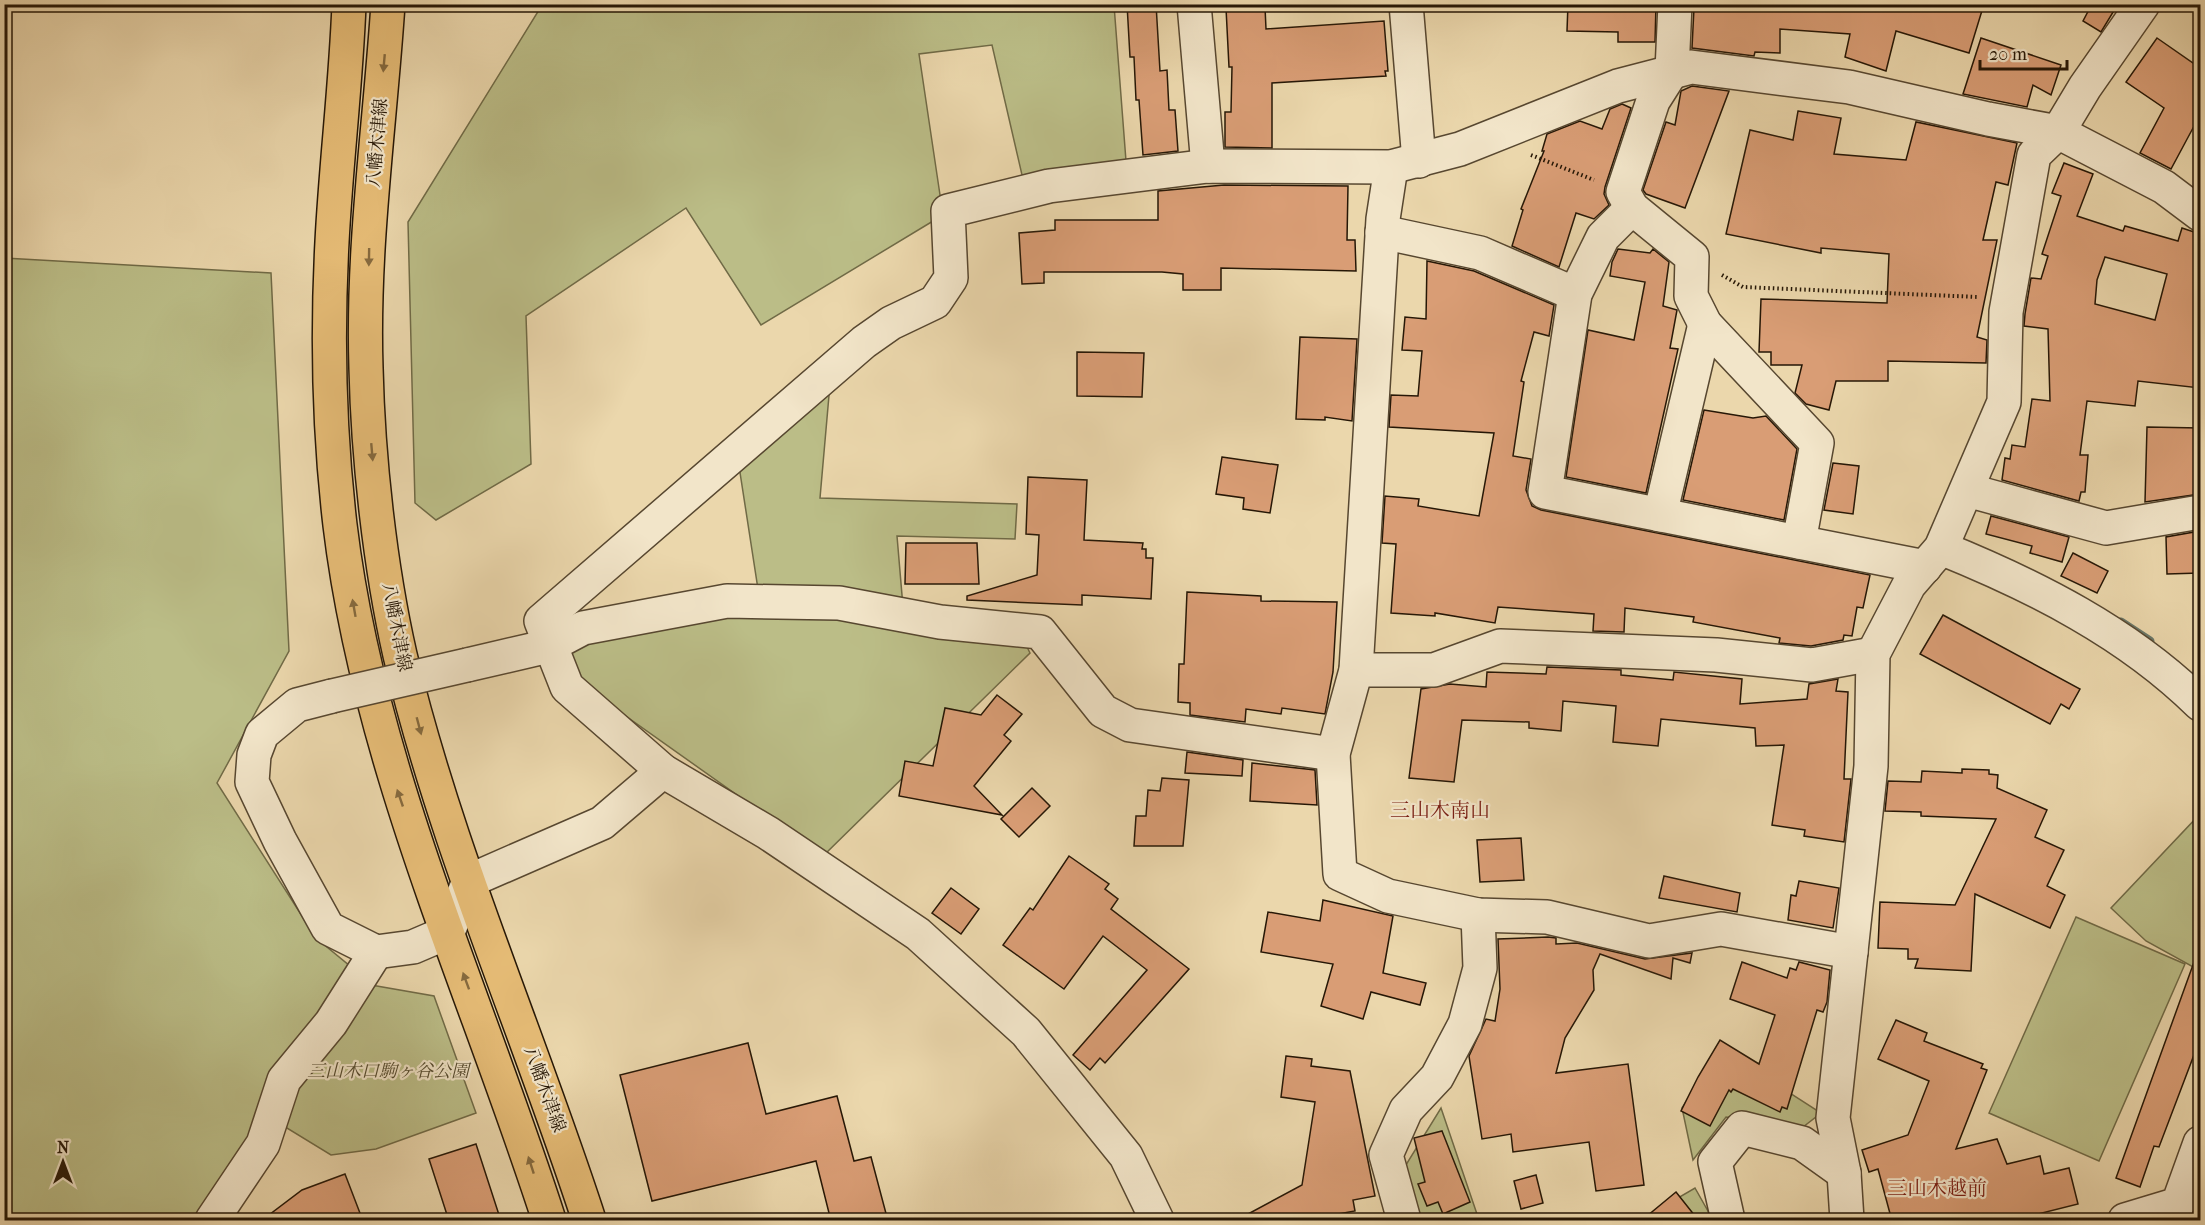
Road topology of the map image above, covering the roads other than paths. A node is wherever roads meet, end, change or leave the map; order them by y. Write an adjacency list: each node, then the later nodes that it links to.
1 (349, 4): 29 (main road, 八幡木津線, one-way to 1)
2 (388, 4): 27 (main road, 八幡木津線, one-way to 27)
3 (1194, 4): 10 (street)
4 (1406, 4): 9 (street)
5 (1675, 4): 7 (street)
6 (2143, 4): 8 (street)
7 (1672, 71): 8 (street); 9 (street); 11 (street)
8 (2058, 132): 12 (street); 16 (street)
9 (1405, 164): 10 (street); 13 (street)
10 (1208, 166): 21 (street)
11 (1628, 200): 14 (street); 15 (street)
12 (2200, 214)
13 (1382, 232): 14 (street); 23 (street)
14 (1575, 294): 18 (street)
15 (1705, 324): 18 (street); 19 (street)
16 (1967, 490): 17 (street); 20 (street)
17 (2200, 512)
18 (1660, 515): 19 (street)
19 (1799, 542): 20 (street)
20 (1933, 557): 22 (street); 24 (street)
21 (549, 646): 25 (street); 26 (street); 30 (street, bridge)
22 (1873, 654): 23 (street); 31 (street)
23 (1356, 670): 25 (street)
24 (2200, 704)
25 (1333, 754): 28 (street)
26 (663, 771): 27 (street); 37 (street)
27 (469, 881): 29 (street); 36 (main road, 八幡木津線)
28 (1478, 915): 31 (street); 38 (street)
29 (448, 932): 30 (street); 35 (main road, 八幡木津線, one-way to 29)
30 (376, 952): 34 (street)
31 (1851, 952): 33 (street)
32 (2199, 1154): 41 (street)
33 (1844, 1173): 39 (street); 40 (street)
34 (212, 1221)
35 (549, 1221)
36 (589, 1221)
37 (1157, 1221)
38 (1404, 1221)
39 (1728, 1221)
40 (1847, 1221)
41 (2125, 1221)

